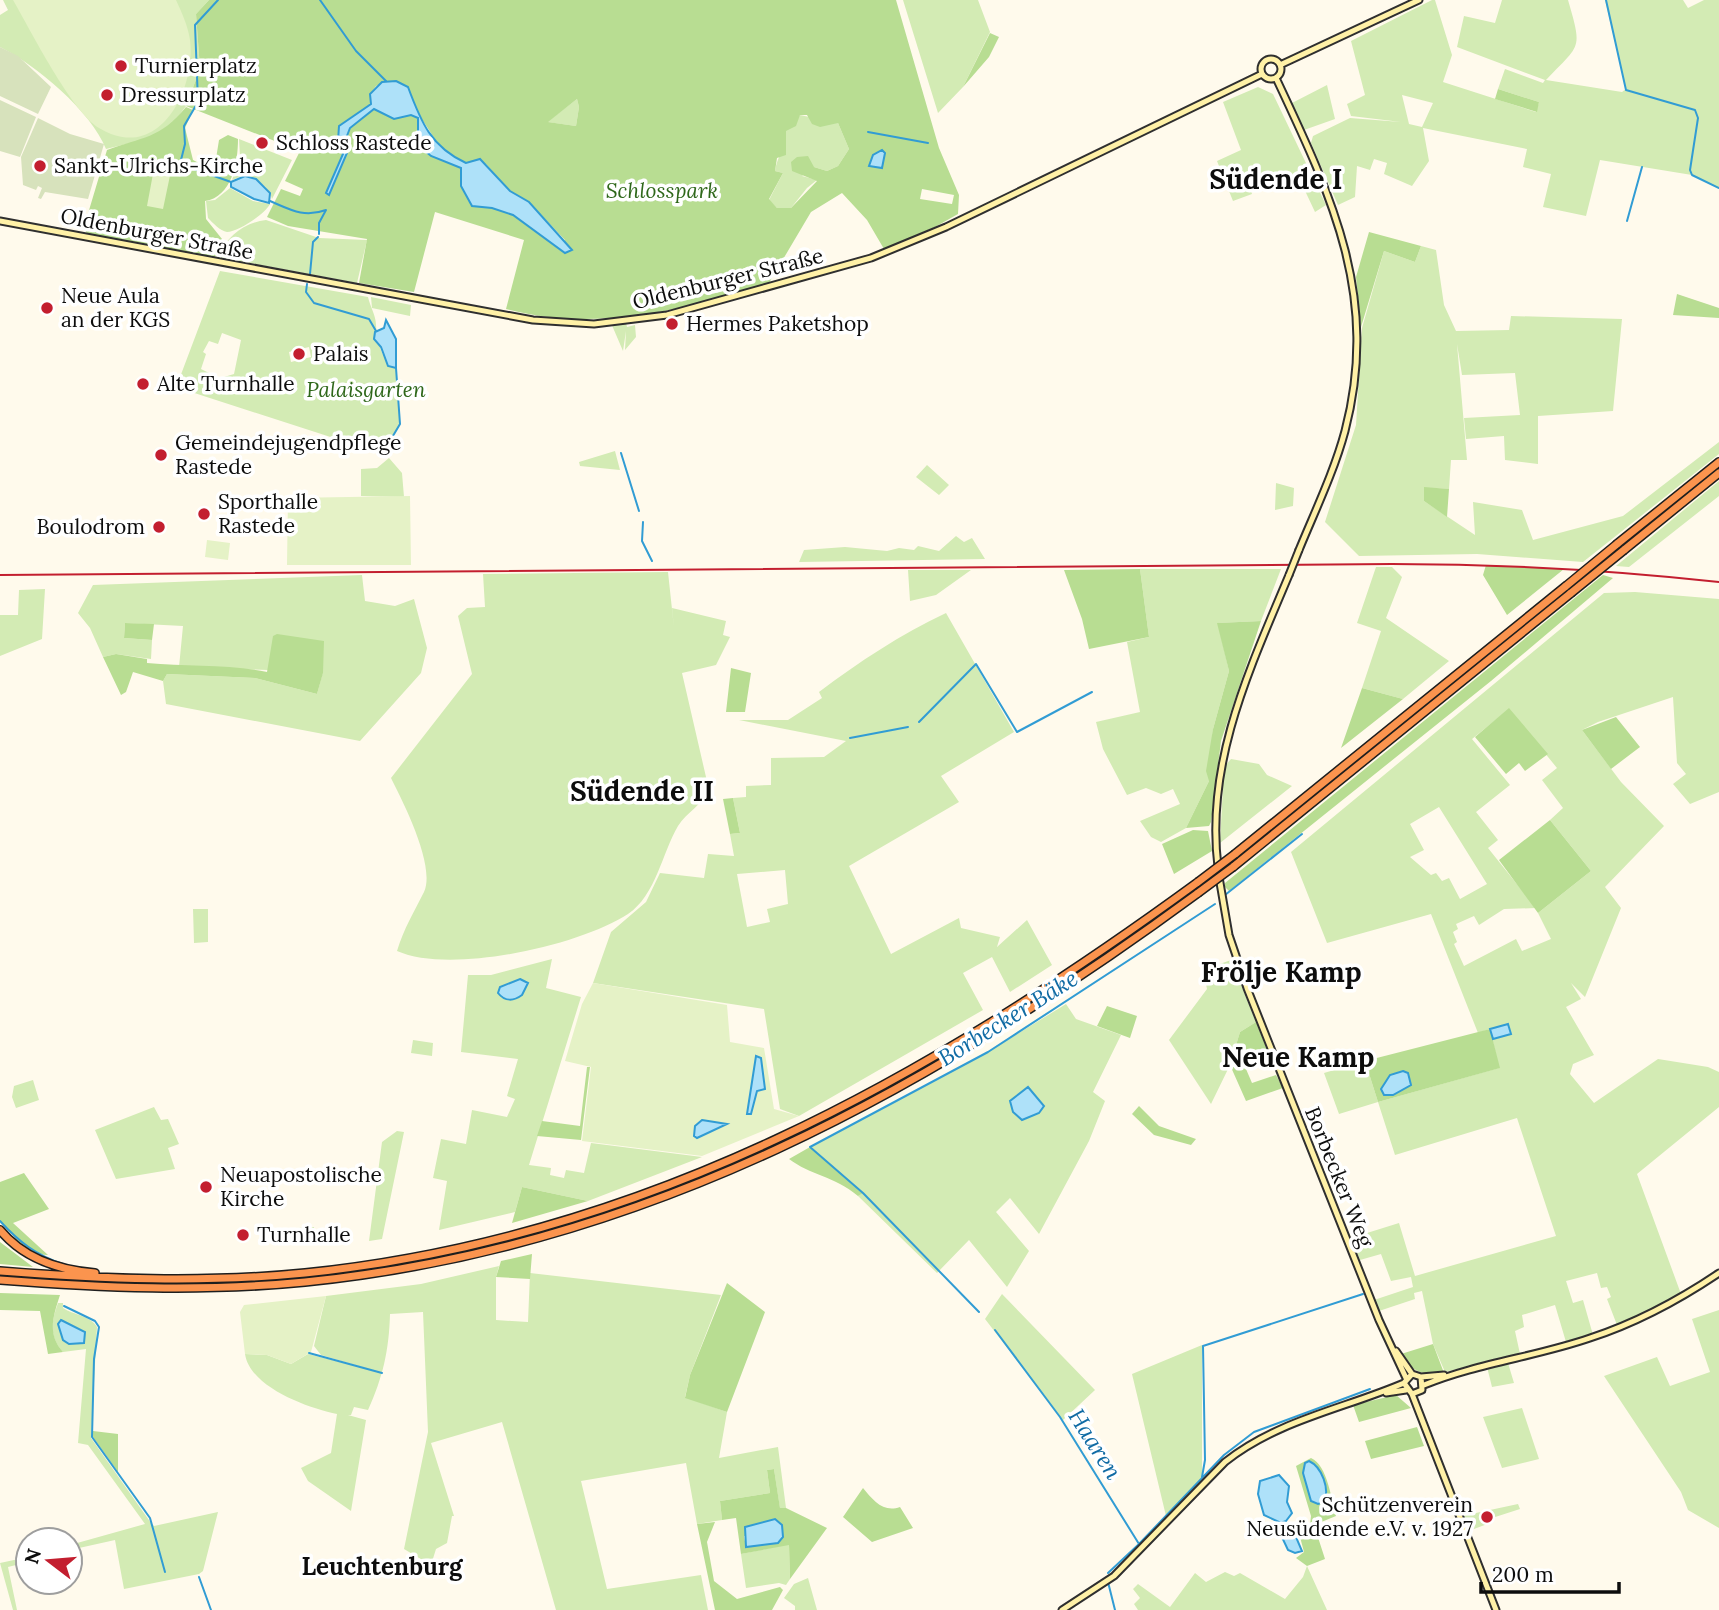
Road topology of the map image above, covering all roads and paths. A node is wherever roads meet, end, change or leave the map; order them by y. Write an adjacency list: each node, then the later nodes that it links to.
1 (1419, 0): 2 (street)
2 (1280, 65): 3 (street); 4 (street)
3 (1262, 74): 4 (street); 5 (street, Oldenburger Straße)
4 (1276, 78): 15 (street, Borbecker Weg, bridge)
5 (0, 221)
6 (1719, 462): 8 (highway)
7 (1719, 473): 8 (highway)
8 (1621, 547): 9 (highway, bridge)
9 (1569, 589): 13 (highway, bridge); 14 (highway, bridge)
10 (0, 1230): 13 (highway)
11 (0, 1271): 13 (highway)
12 (1719, 1273): 17 (street)
13 (158, 1279)
14 (0, 1280)
15 (1388, 1340): 16 (street, Borbecker Weg); 20 (street, Borbecker Weg)
16 (1412, 1374): 18 (street); 20 (street)
17 (1447, 1374): 18 (street); 19 (street)
18 (1421, 1377): 19 (street)
19 (1424, 1385): 21 (street)
20 (1407, 1386): 21 (street); 22 (street, Borbecker Weg); 23 (street)
21 (1420, 1392): 22 (street, Borbecker Weg)
22 (1420, 1415): 24 (street, Borbecker Weg)
23 (1062, 1610)
24 (1496, 1610)

